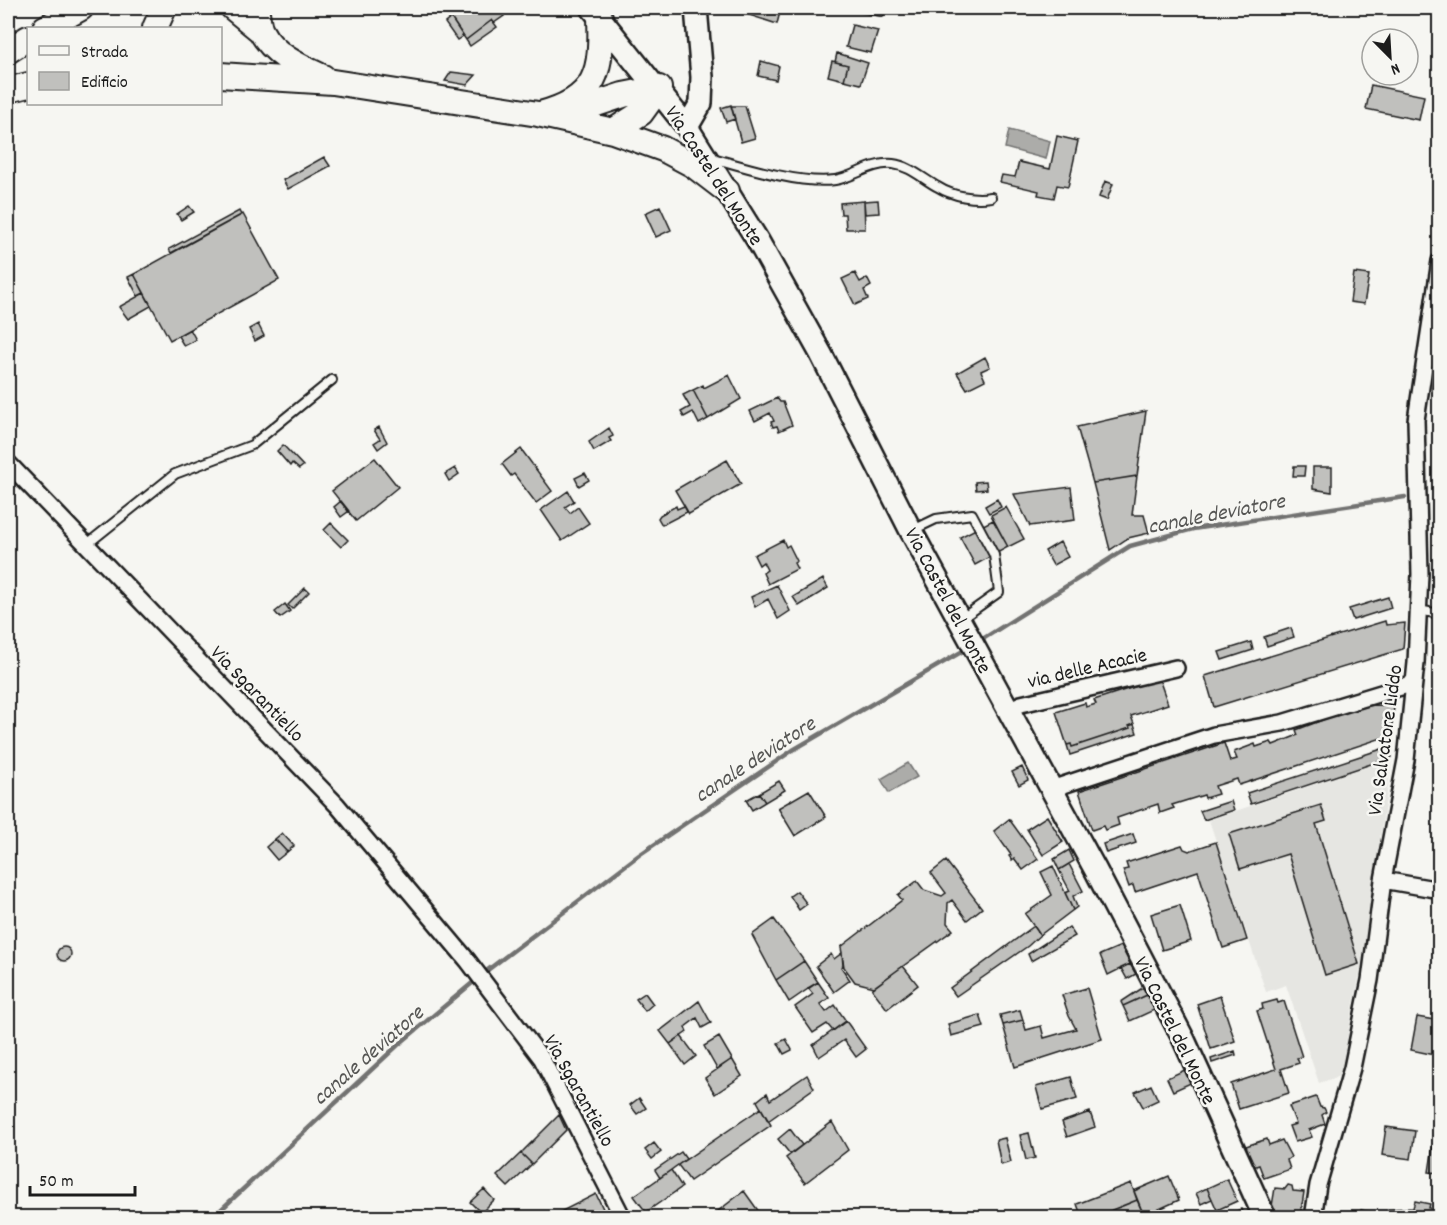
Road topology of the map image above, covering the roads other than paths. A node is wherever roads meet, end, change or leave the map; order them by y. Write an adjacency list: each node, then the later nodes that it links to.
1 (71, 8): 8 (main road)
2 (81, 8): 9 (main road)
3 (164, 8): 10 (main road)
4 (233, 8): 11 (main road)
5 (256, 8): 11 (main road)
6 (696, 8): 21 (main road)
7 (596, 12): 17 (main road, Via Castel del Monte); 19 (main road)
8 (46, 27)
9 (47, 27)
10 (155, 27)
11 (261, 31): 15 (main road)
12 (27, 39): 13 (main road)
13 (8, 51)
14 (222, 75): 15 (main road)
15 (333, 82): 20 (main road)
16 (27, 85): 18 (main road)
17 (658, 88): 19 (main road); 21 (main road, Via Castel del Monte); 22 (main road)
18 (8, 90)
19 (565, 107): 20 (main road)
20 (538, 114): 22 (main road)
21 (687, 127): 23 (main road, Via Castel del Monte)
22 (614, 131): 24 (main road)
23 (705, 156): 24 (main road, Via Castel del Monte); 25 (lane)
24 (727, 191): 29 (main road, Via Castel del Monte)
25 (991, 197)
26 (1440, 261): 31 (street, Via Salvatore Liddo)
27 (332, 381): 30 (lane)
28 (8, 463): 30 (street, Via Sgarantiello)
29 (911, 531): 33 (main road, Via Castel del Monte); 33 (lane)
30 (86, 545): 40 (street, Via Sgarantiello)
31 (1418, 610): 32 (lane); 35 (street, Via Salvatore Liddo)
32 (1440, 614)
33 (968, 636): 36 (main road, Via Castel del Monte)
34 (1176, 668): 36 (street, via delle Acacie)
35 (1414, 683): 37 (street); 38 (street, Via Salvatore Liddo)
36 (1009, 710): 37 (main road, Via Castel del Monte)
37 (1052, 789): 41 (main road, Via Castel del Monte)
38 (1383, 880): 39 (street); 42 (street, Via Salvatore Liddo)
39 (1440, 890)
40 (623, 1218)
41 (1265, 1218)
42 (1313, 1218)

